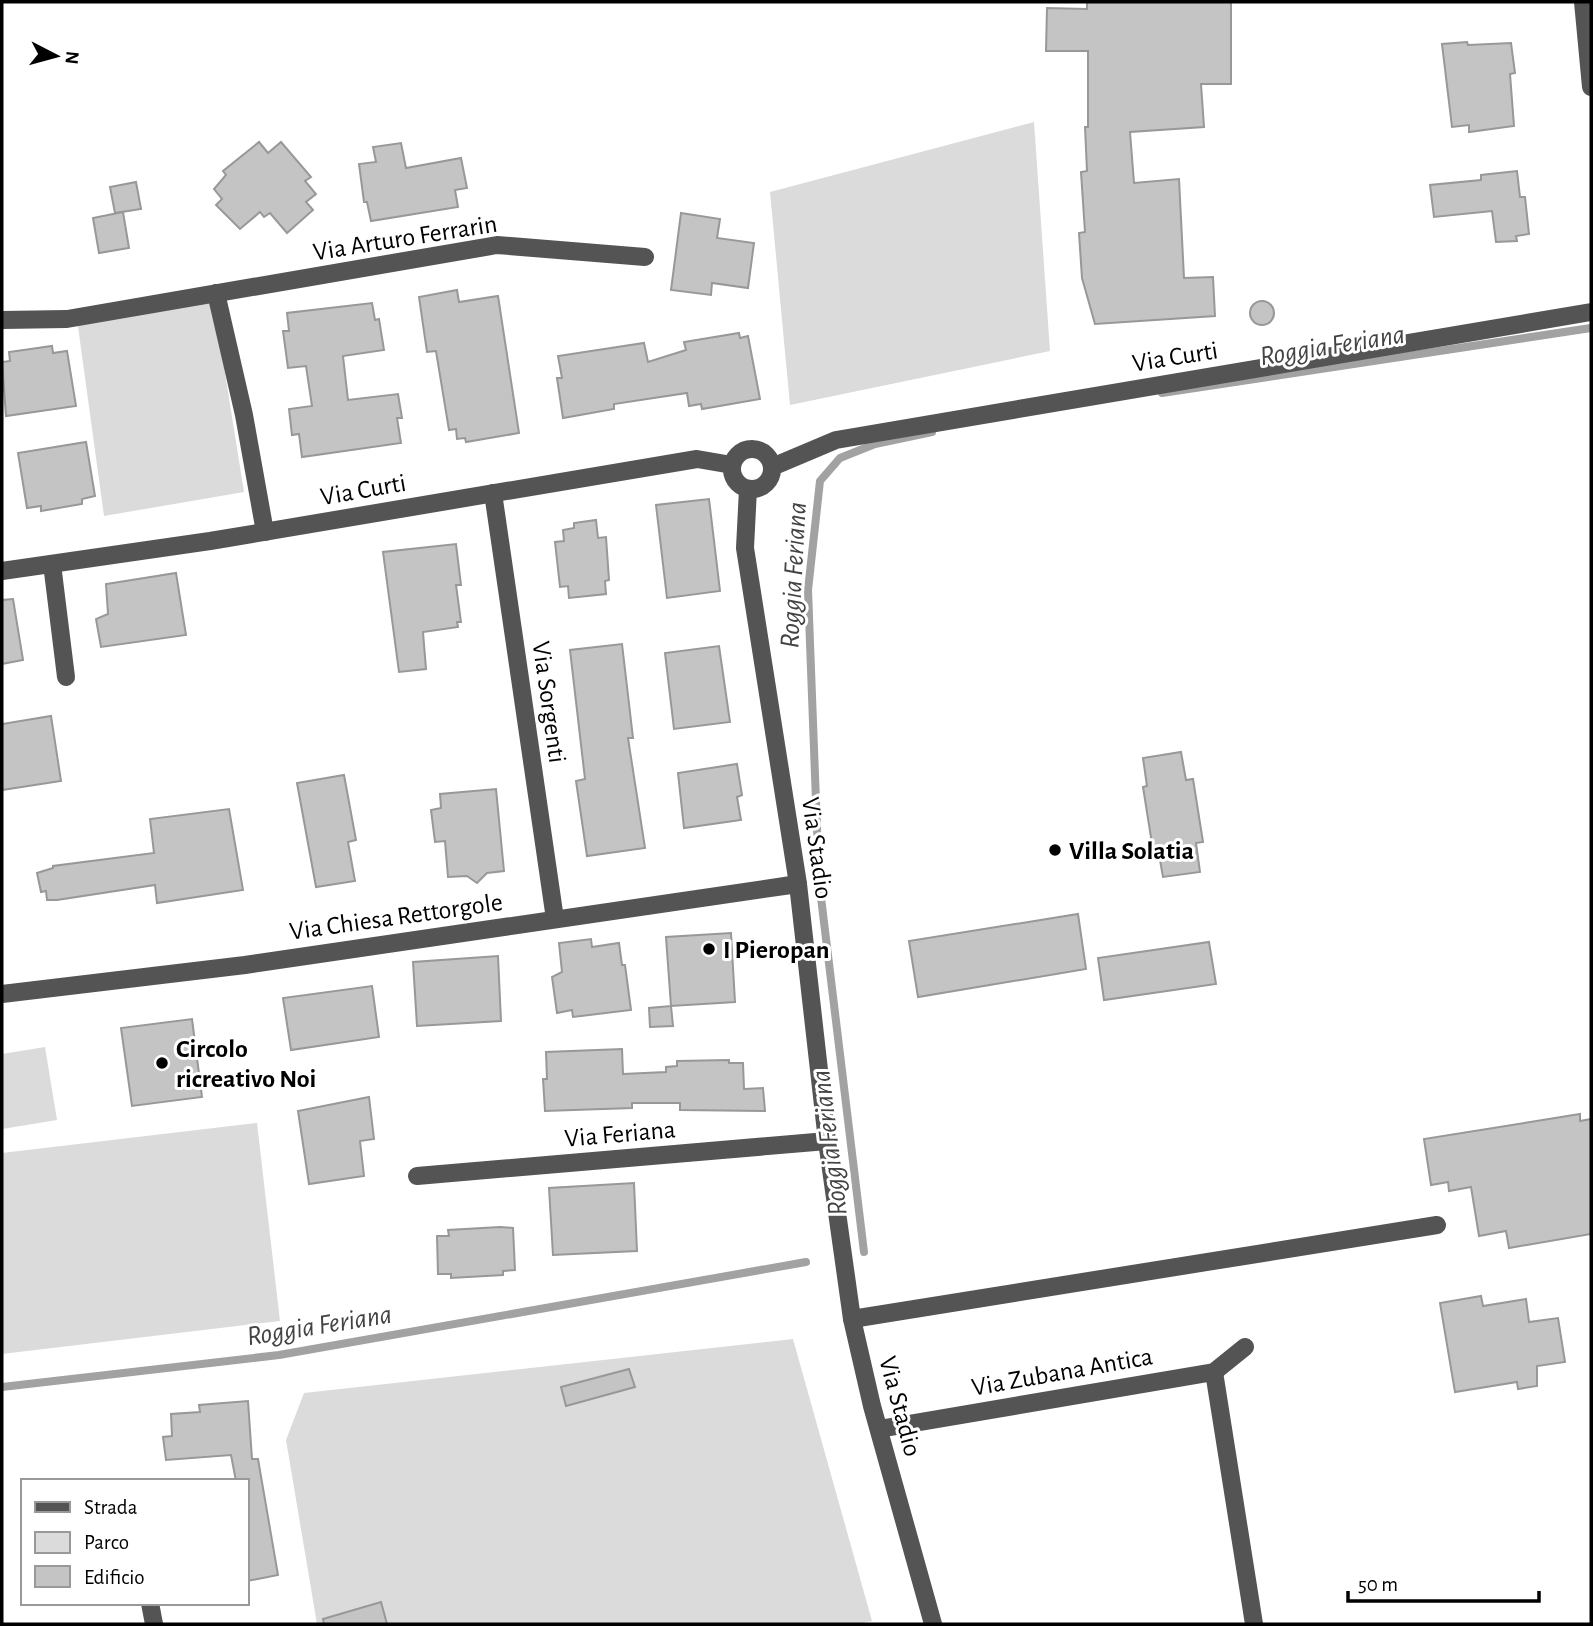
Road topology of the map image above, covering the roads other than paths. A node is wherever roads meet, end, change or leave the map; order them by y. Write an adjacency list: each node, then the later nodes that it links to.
1 (1583, 2): 2 (street)
2 (1591, 86)
3 (645, 257): 4 (street, Via Arturo Ferrarin)
4 (216, 293): 6 (street, Via Arturo Ferrarin); 11 (street)
5 (1591, 312): 8 (street, Via Curti)
6 (2, 320)
7 (732, 465): 8 (street); 9 (street); 10 (street, Via Curti)
8 (772, 467): 9 (street, Via Curti)
9 (748, 489): 15 (street, Via Stadio)
10 (493, 493): 11 (street, Via Curti); 16 (street, Via Sorgenti)
11 (265, 531): 12 (street, Via Curti)
12 (51, 564): 13 (street, Via Curti); 14 (street)
13 (2, 572)
14 (66, 677)
15 (798, 884): 16 (street, Via Chiesa Rettorgole); 18 (street, Via Stadio)
16 (555, 919): 17 (street, Via Chiesa Rettorgole)
17 (2, 994)
18 (827, 1141): 19 (street, Via Feriana); 21 (street, Via Stadio)
19 (417, 1176)
20 (1437, 1224): 21 (street)
21 (852, 1319): 24 (street, Via Stadio)
22 (1245, 1347): 23 (street, Via Zubana Antica)
23 (1214, 1372): 24 (street, Via Zubana Antica); 28 (street)
24 (879, 1429): 27 (street, Via Stadio)
25 (150, 1605): 26 (street)
26 (154, 1624)
27 (933, 1624)
28 (1255, 1624)

